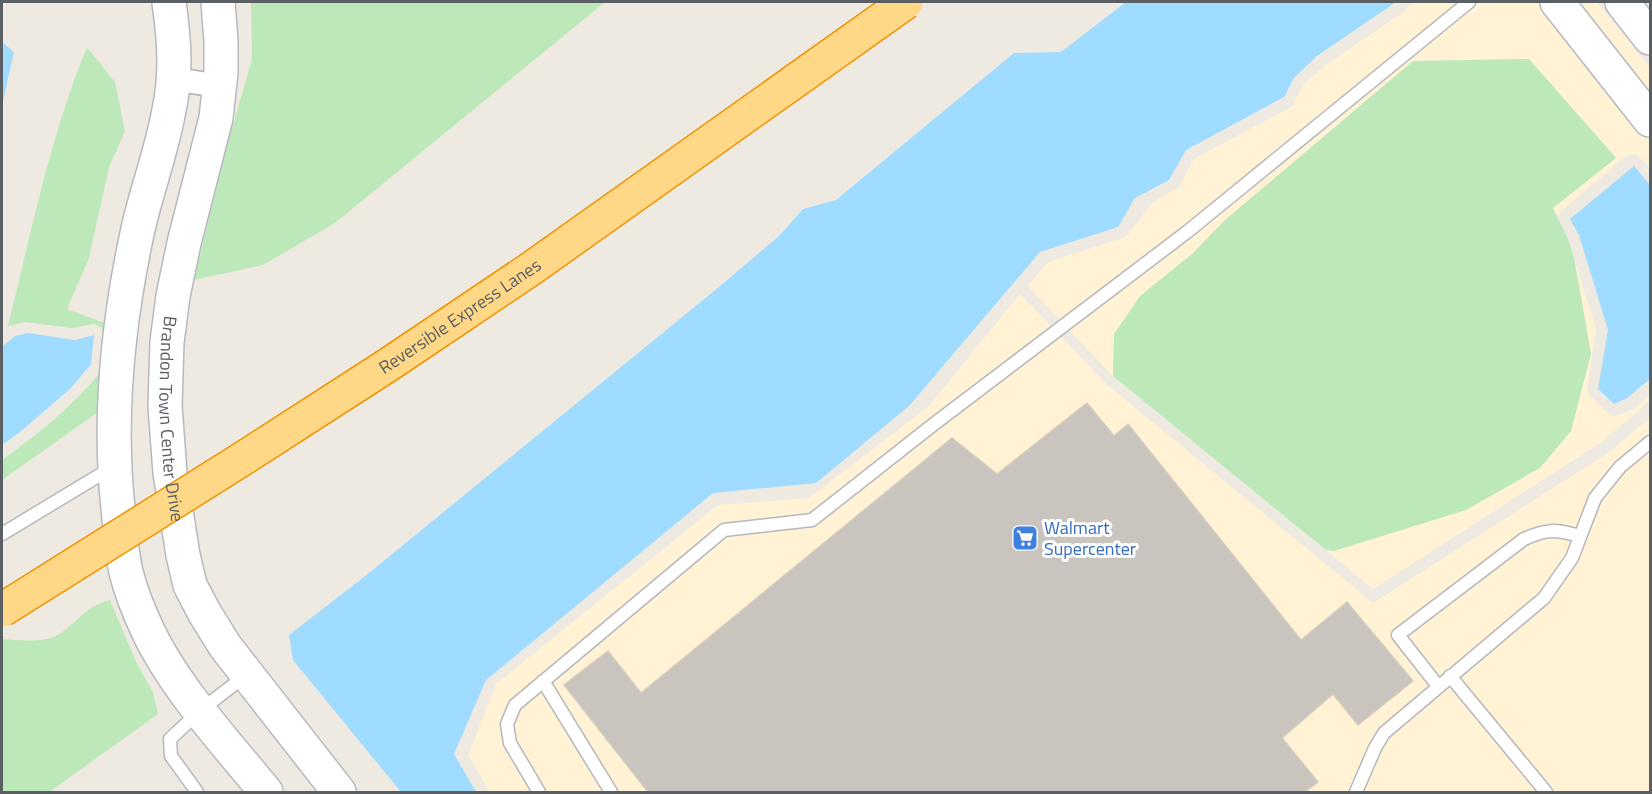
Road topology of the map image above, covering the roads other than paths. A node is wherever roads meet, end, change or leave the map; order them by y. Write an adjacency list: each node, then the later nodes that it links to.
1 (169, 2): 8 (street)
2 (218, 2): 9 (street, Brandon Town Center Drive)
3 (906, 2): 15 (highway, Reversible Express Lanes, bridge)
4 (1469, 2): 18 (lane)
5 (1557, 2): 10 (street)
6 (1622, 2): 7 (street)
7 (1650, 38)
8 (173, 79): 9 (street); 12 (street)
9 (220, 86): 16 (street, Brandon Town Center Drive)
10 (1650, 120)
11 (1650, 442): 14 (lane)
12 (114, 466): 13 (lane); 20 (street)
13 (2, 534)
14 (1580, 536): 17 (lane); 19 (lane)
15 (2, 610)
16 (246, 675): 20 (lane); 23 (street, Brandon Town Center Drive)
17 (1450, 676): 19 (lane); 27 (lane)
18 (543, 681): 24 (lane); 25 (lane)
19 (1438, 686): 26 (lane)
20 (201, 710): 21 (lane); 22 (street)
21 (197, 792)
22 (266, 792)
23 (339, 792)
24 (539, 792)
25 (611, 792)
26 (1356, 792)
27 (1546, 792)

